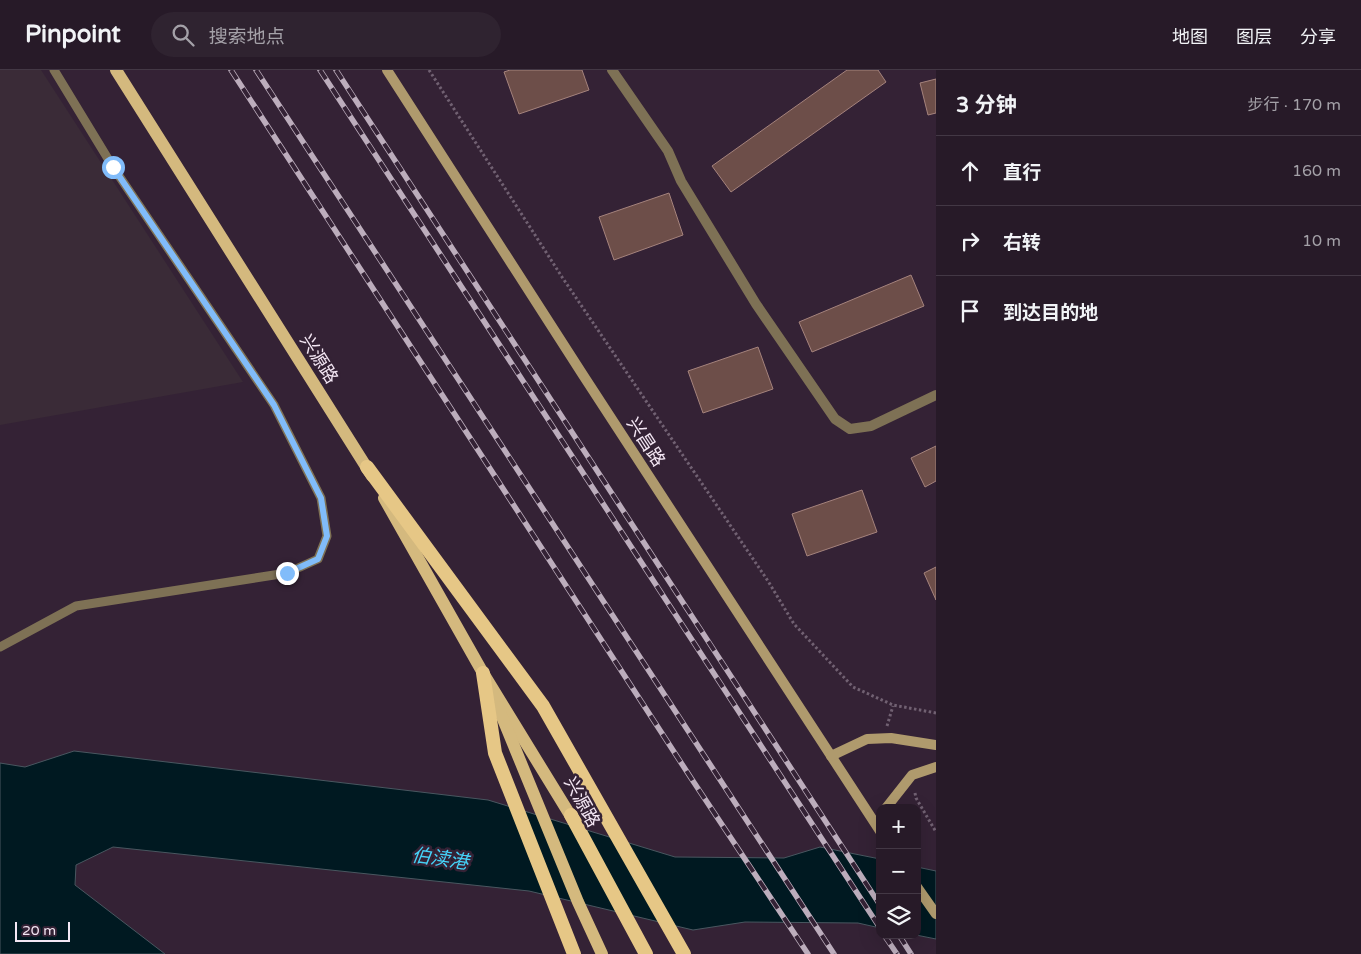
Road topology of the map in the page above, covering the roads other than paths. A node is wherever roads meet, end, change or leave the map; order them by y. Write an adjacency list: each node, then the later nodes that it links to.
1 (54, 70): 7 (lane)
2 (116, 70): 6 (main road, 兴源路)
3 (387, 70): 10 (main road, 兴昌路)
4 (612, 70): 5 (street)
5 (936, 395)
6 (367, 467): 8 (main road, 兴源路); 21 (highway)
7 (0, 647)
8 (483, 673): 13 (main road, 兴源路); 17 (highway); 18 (main road, 兴源路)
9 (936, 745): 10 (main road)
10 (831, 756): 14 (main road, 兴昌路)
11 (936, 767): 12 (main road)
12 (889, 804)
13 (571, 815): 19 (main road, 兴源路); 20 (highway)
14 (876, 822)
15 (921, 893): 16 (main road)
16 (936, 914)
17 (574, 954)
18 (602, 954)
19 (639, 954)
20 (646, 954)
21 (684, 954)

